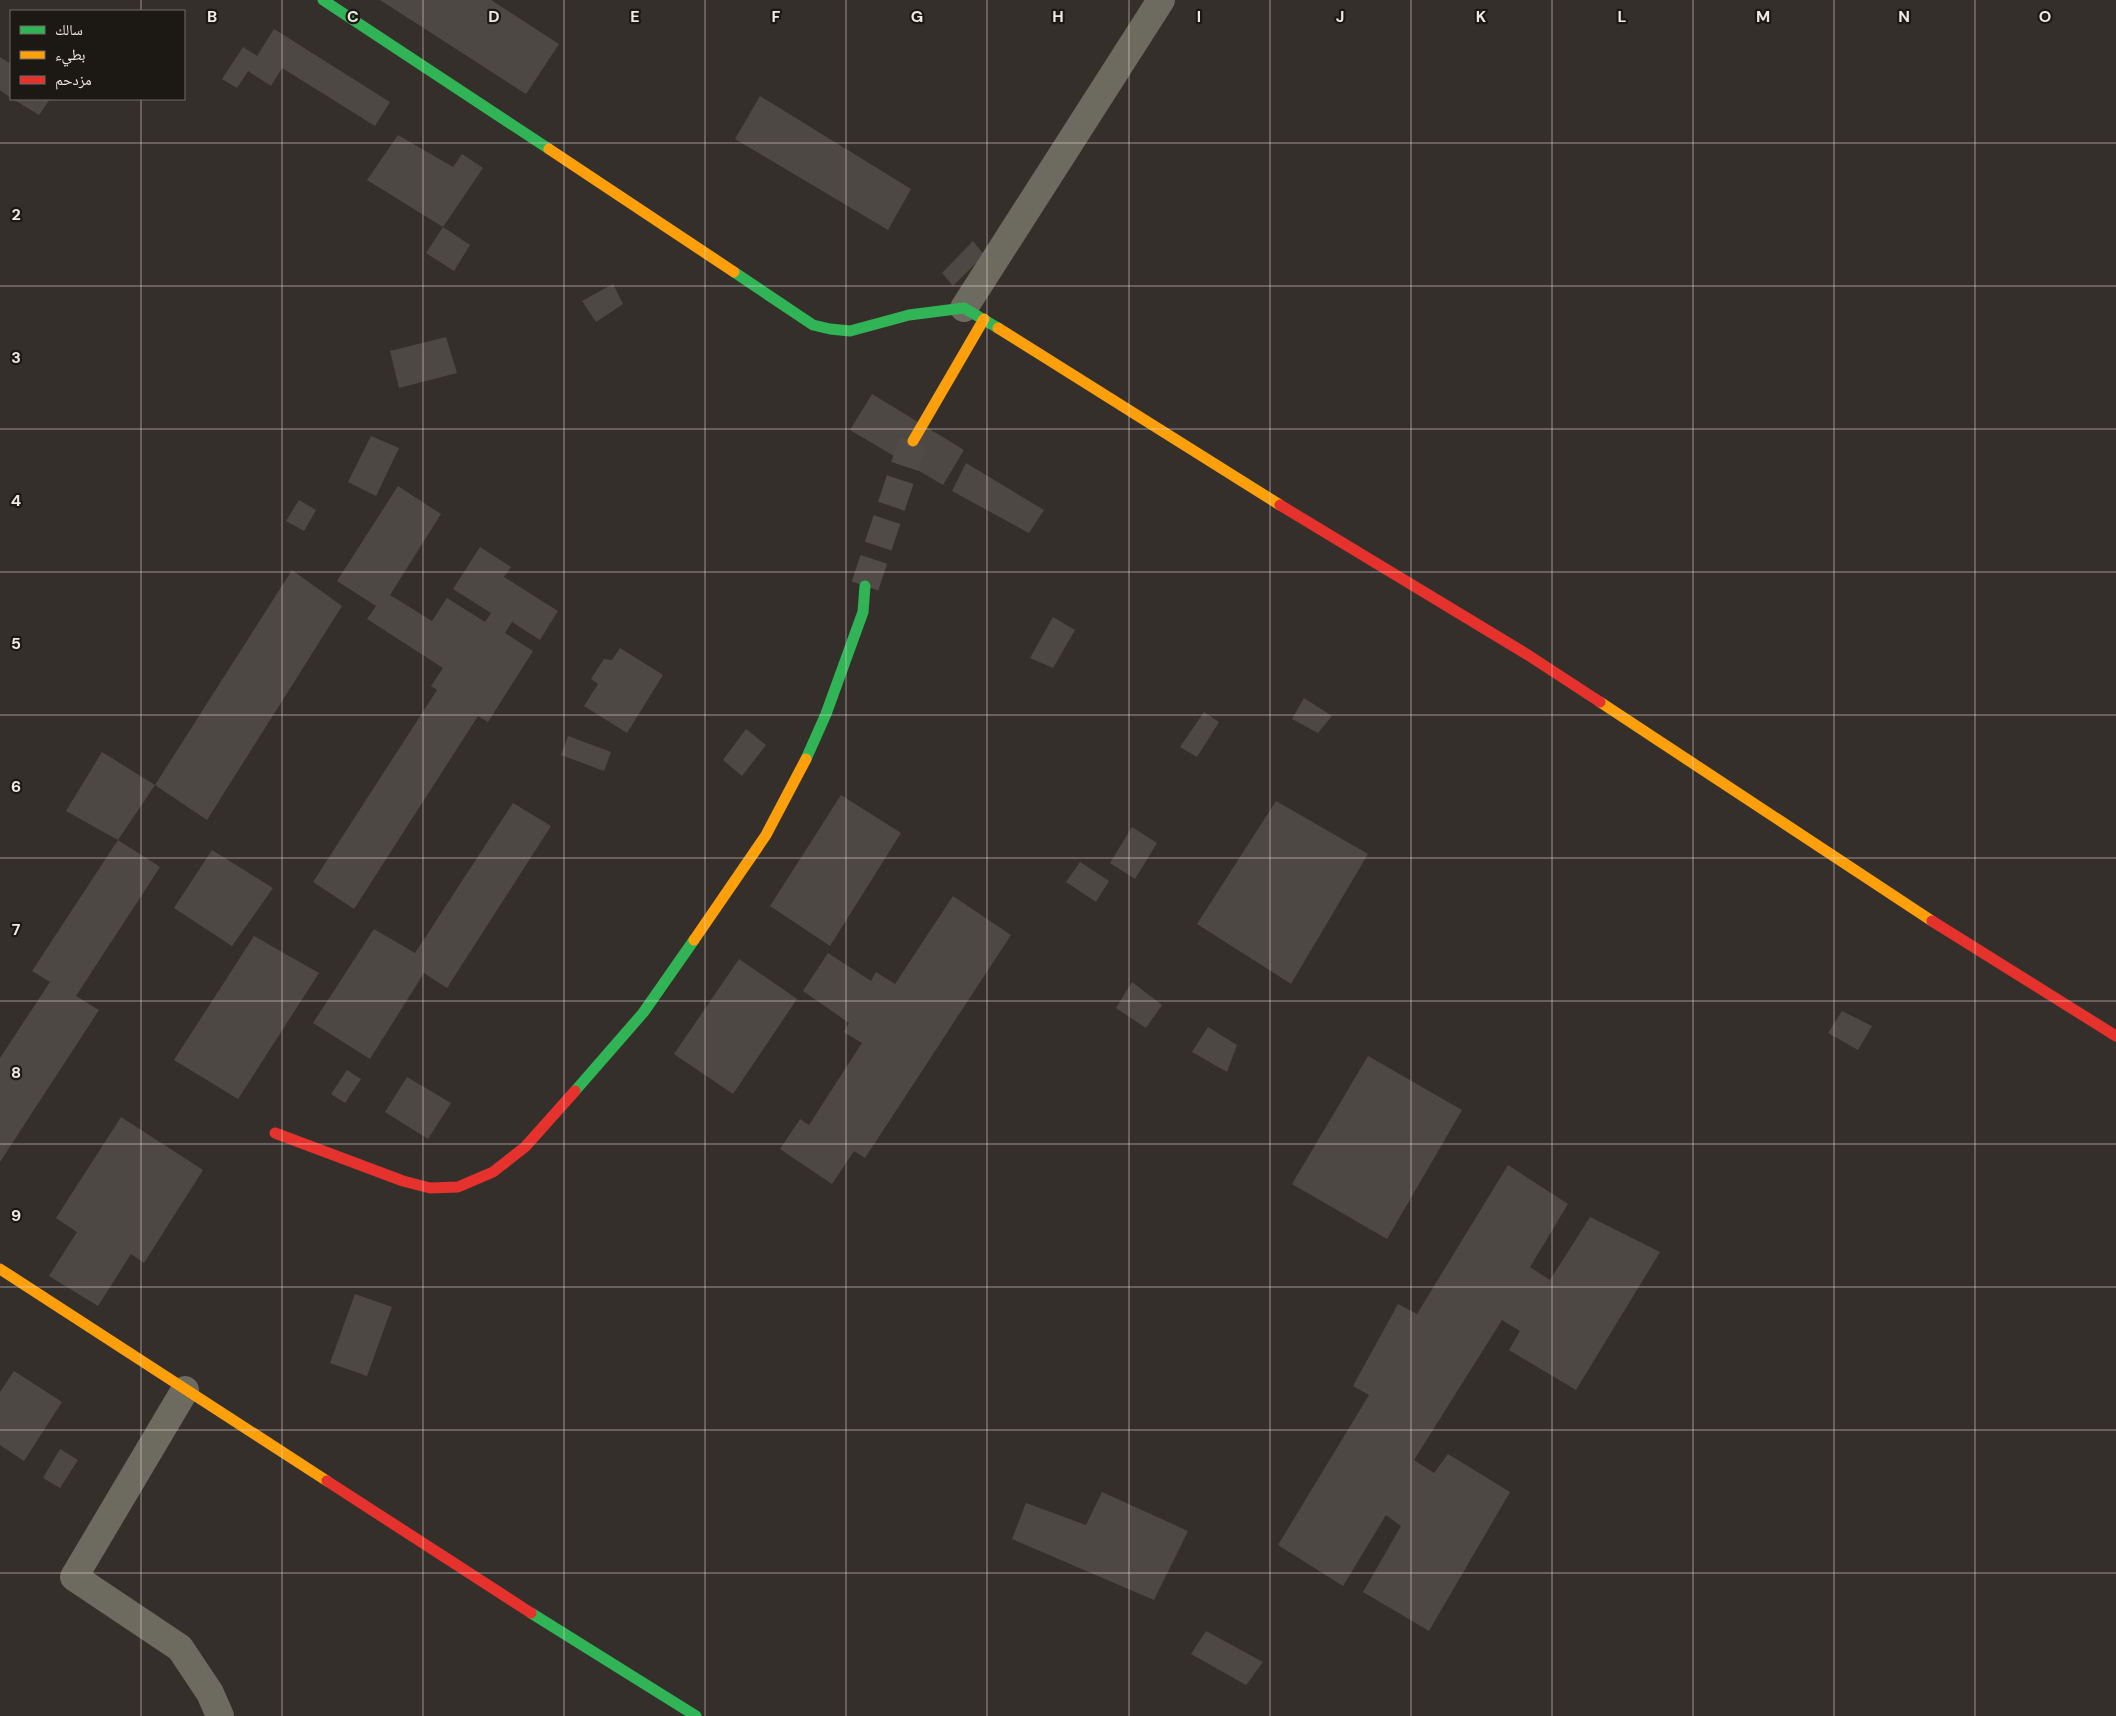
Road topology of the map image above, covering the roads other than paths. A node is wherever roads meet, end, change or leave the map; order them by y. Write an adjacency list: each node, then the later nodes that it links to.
1 (323, 0): 3 (main road)
2 (1161, 0): 3 (street)
3 (974, 314): 4 (main road); 6 (main road)
4 (913, 441)
5 (865, 586): 7 (main road)
6 (2116, 1036)
7 (275, 1133)
8 (0, 1269): 9 (main road)
9 (185, 1390): 10 (street); 11 (main road)
10 (220, 1716)
11 (696, 1716)

